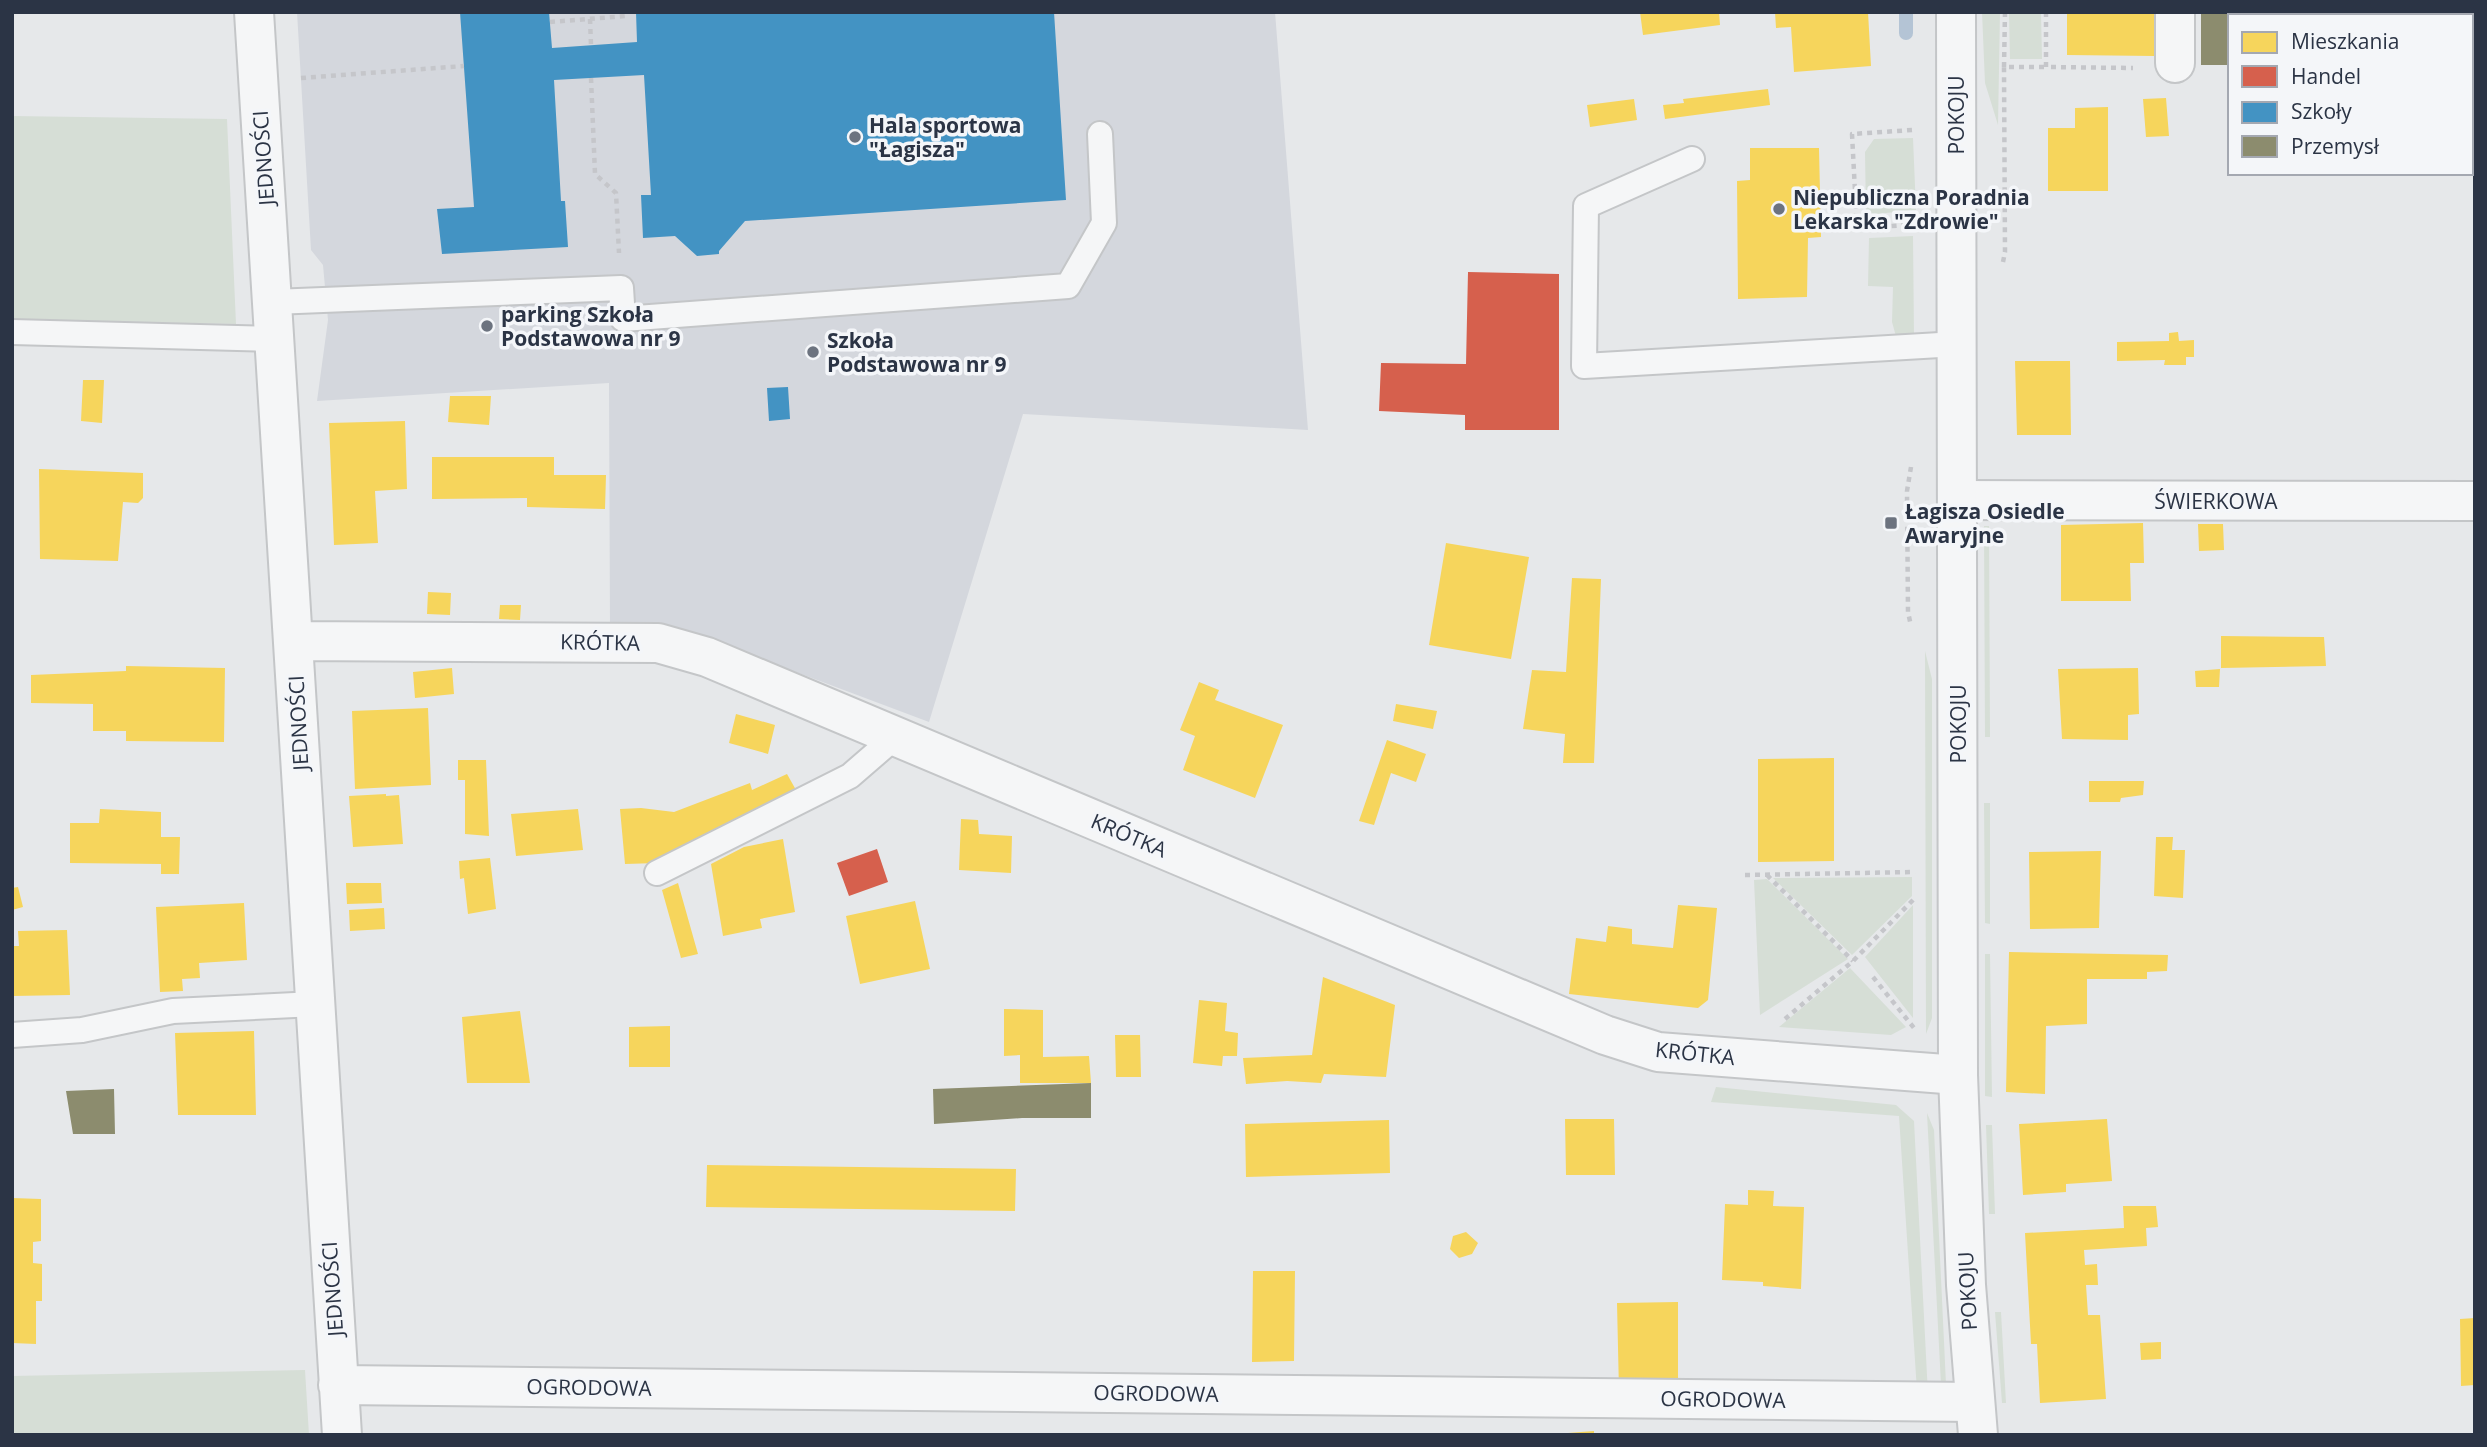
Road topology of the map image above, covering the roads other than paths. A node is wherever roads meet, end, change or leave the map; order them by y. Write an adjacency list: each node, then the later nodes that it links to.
1 (254, 12): 7 (street, JEDNOŚCI)
2 (1956, 12): 9 (street, POKOJU)
3 (2175, 12): 4 (street)
4 (2175, 63)
5 (1100, 134): 7 (lane)
6 (1692, 159): 9 (lane)
7 (274, 321): 8 (lane); 12 (street, JEDNOŚCI)
8 (12, 332)
9 (1957, 344): 10 (street, POKOJU)
10 (1958, 500): 11 (street, ŚWIERKOWA); 17 (street, POKOJU)
11 (2475, 501)
12 (293, 641): 13 (street, KRÓTKA); 15 (street, JEDNOŚCI)
13 (895, 737): 14 (lane); 17 (street, KRÓTKA)
14 (657, 873)
15 (315, 1004): 16 (lane); 18 (street, JEDNOŚCI)
16 (12, 1035)
17 (1958, 1075): 19 (street, POKOJU)
18 (338, 1385): 19 (street, OGRODOWA); 20 (street, JEDNOŚCI)
19 (1976, 1419)
20 (342, 1435)

